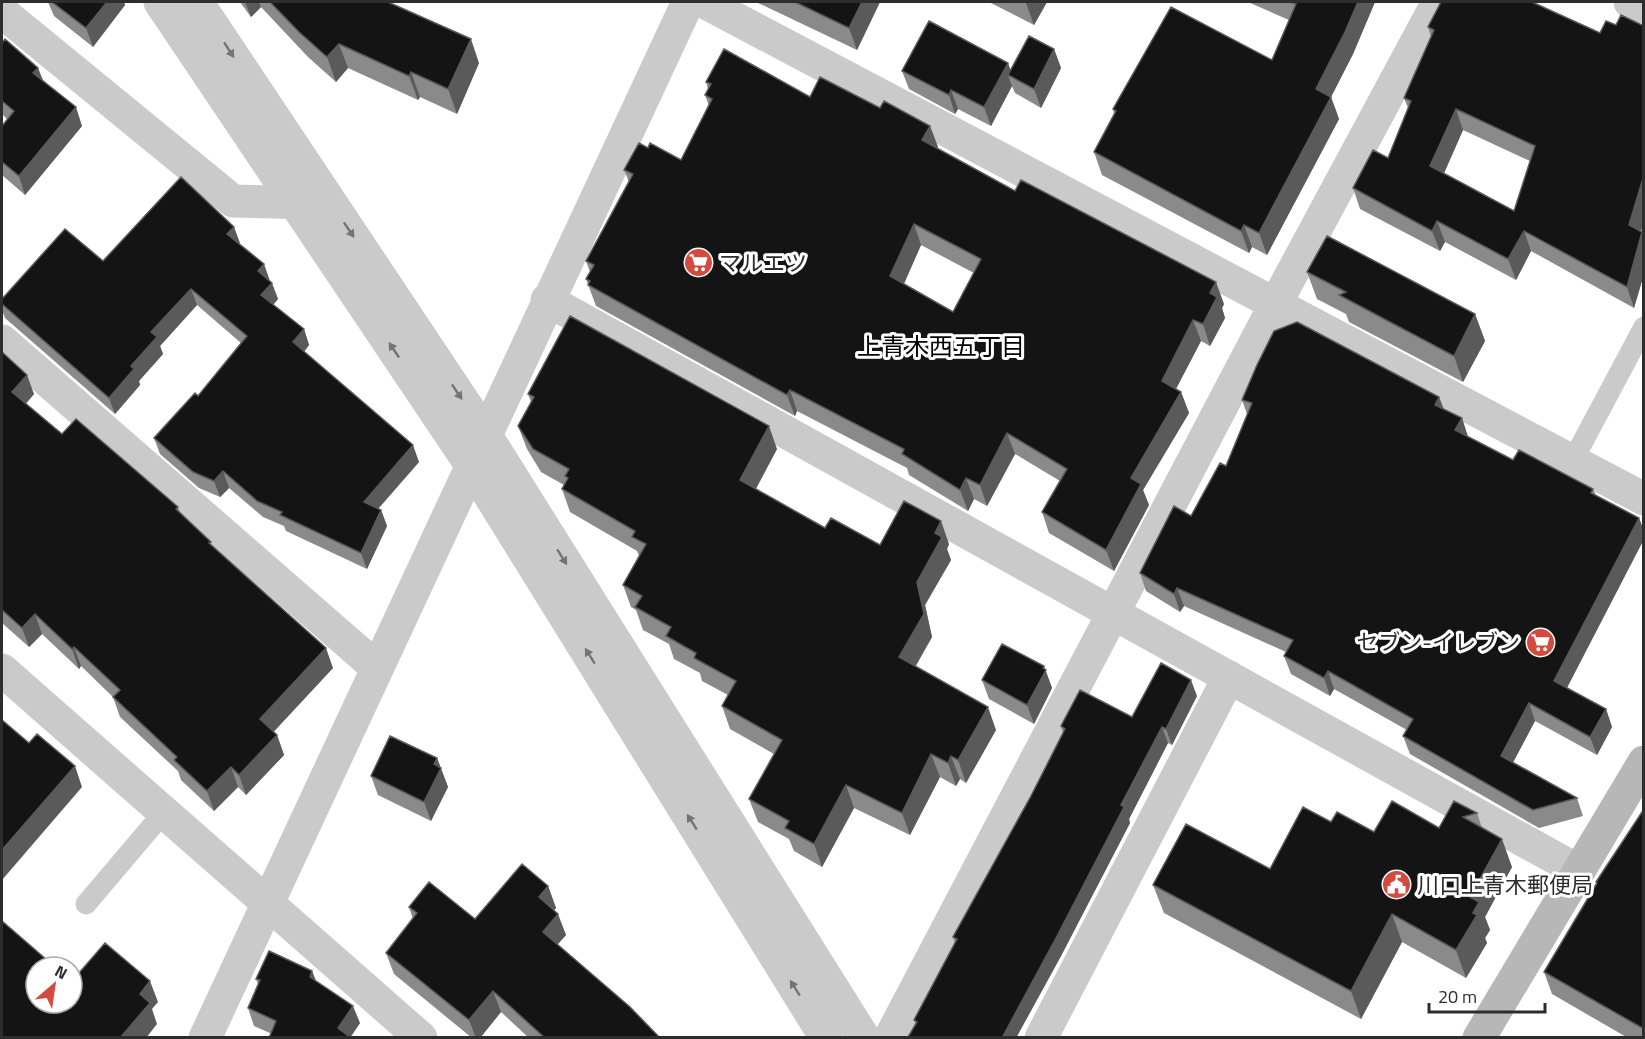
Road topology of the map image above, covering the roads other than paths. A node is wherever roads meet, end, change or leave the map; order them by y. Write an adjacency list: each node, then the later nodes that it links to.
1 (160, 2): 9 (street)
2 (197, 2): 10 (street, one-way to 10)
3 (687, 2): 11 (street)
4 (704, 2): 12 (street)
5 (1438, 2): 12 (street)
6 (1630, 2): 7 (street)
7 (1644, 7)
8 (2, 12): 9 (street)
9 (296, 203): 10 (street); 17 (street, one-way to 9)
10 (331, 204): 15 (street, one-way to 15)
11 (547, 300): 15 (street); 19 (street)
12 (1276, 303): 16 (street); 19 (street)
13 (1644, 327): 16 (lane)
14 (2, 341): 20 (street)
15 (485, 434): 17 (street); 31 (street, one-way to 31)
16 (1572, 462): 18 (street)
17 (471, 465): 20 (street); 30 (street, one-way to 17)
18 (1644, 500)
19 (1113, 612): 22 (street); 32 (street)
20 (376, 667): 26 (street)
21 (2, 670): 24 (street)
22 (1229, 677): 25 (street); 33 (street)
23 (1644, 762): 25 (main road)
24 (164, 812): 26 (street); 27 (lane)
25 (1577, 870): 34 (main road)
26 (267, 903): 28 (street); 29 (street)
27 (86, 904)
28 (205, 1038)
29 (421, 1038)
30 (826, 1038)
31 (864, 1038)
32 (890, 1038)
33 (1041, 1038)
34 (1479, 1038)

